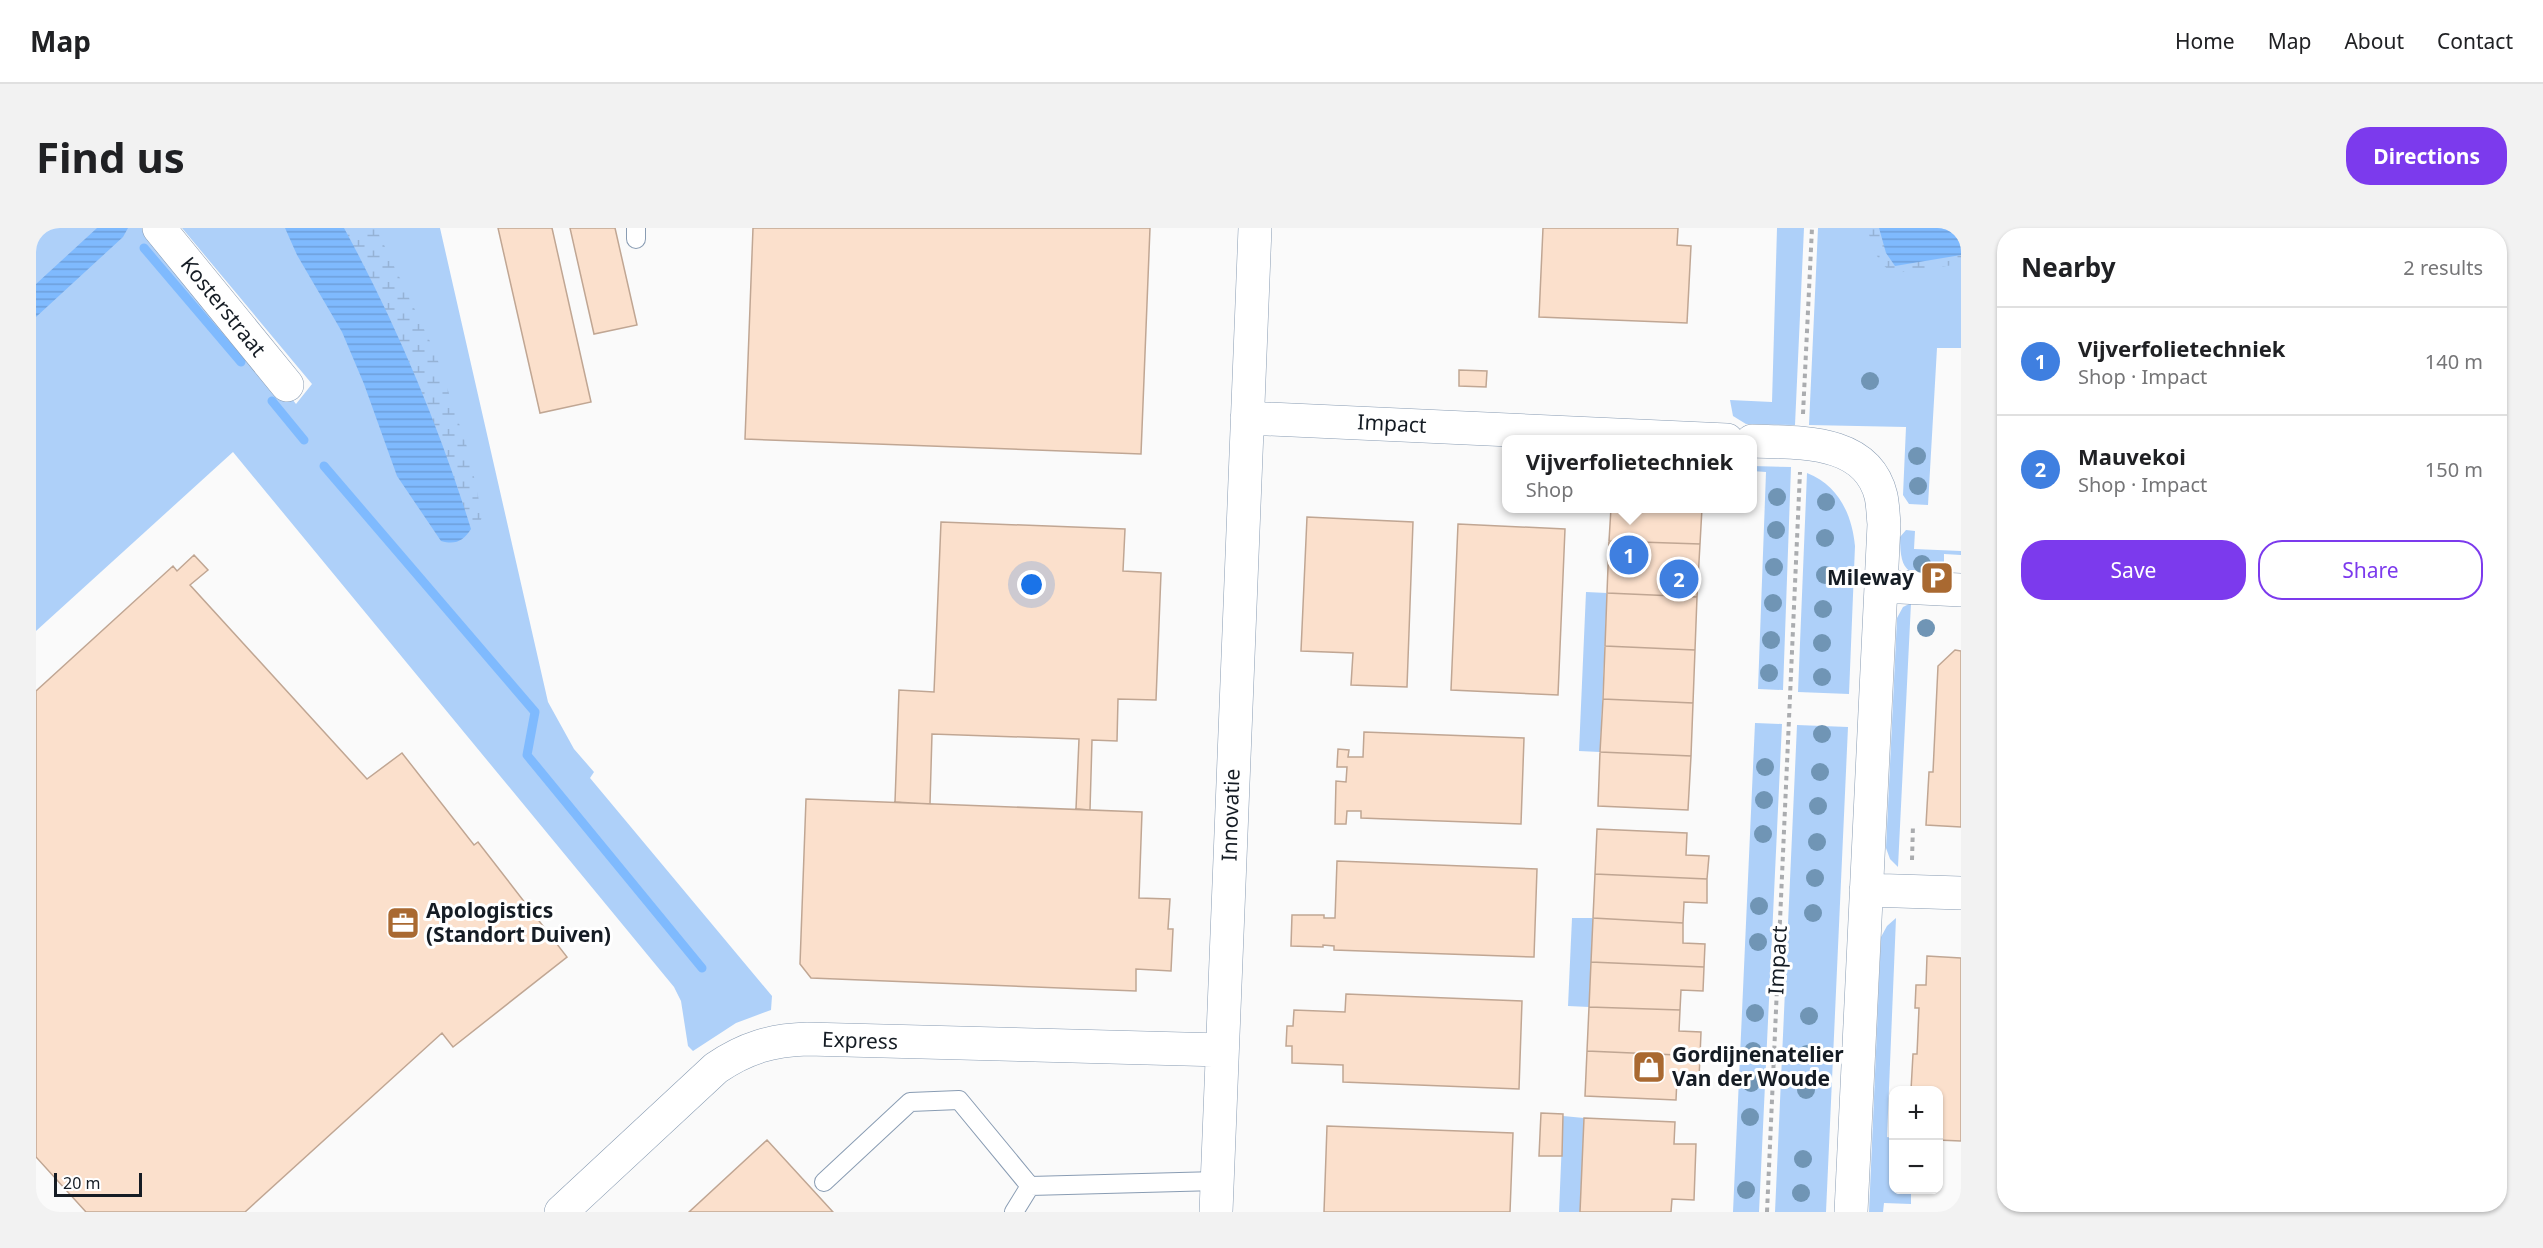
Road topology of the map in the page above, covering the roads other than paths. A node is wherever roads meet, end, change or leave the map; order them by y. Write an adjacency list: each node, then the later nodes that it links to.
1 (159, 228): 3 (street, Kosterstraat)
2 (1255, 228): 4 (street)
3 (287, 385)
4 (1247, 418): 5 (street, Impact); 11 (street, Innovatie)
5 (1618, 435)
6 (1757, 441): 7 (street)
7 (1881, 586): 8 (street); 9 (street)
8 (1961, 590)
9 (1866, 890): 10 (street); 17 (street)
10 (1961, 893)
11 (1222, 1050): 14 (street, Innovatie); 15 (street, Express)
12 (824, 1182): 13 (lane)
13 (1030, 1186): 14 (lane); 16 (lane)
14 (1217, 1196)
15 (561, 1212)
16 (1014, 1212)
17 (1851, 1212)

